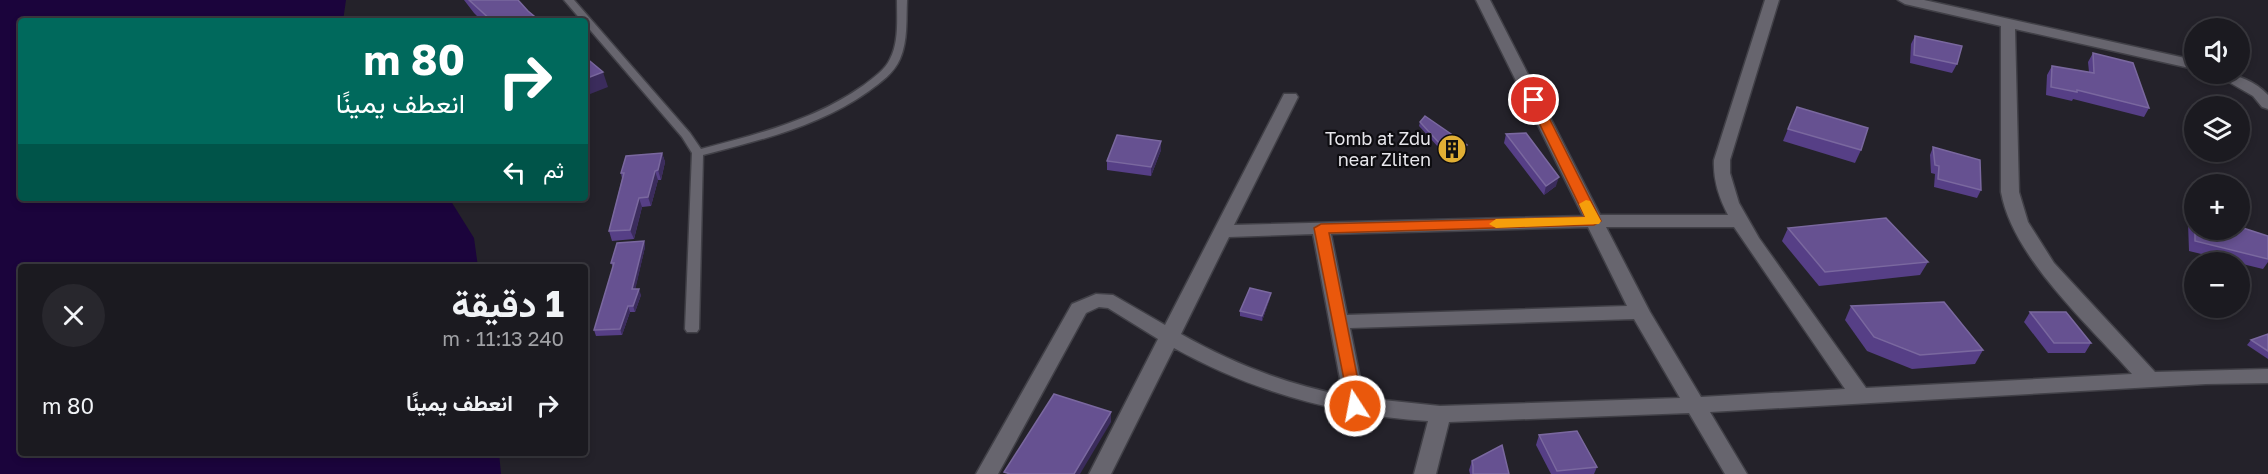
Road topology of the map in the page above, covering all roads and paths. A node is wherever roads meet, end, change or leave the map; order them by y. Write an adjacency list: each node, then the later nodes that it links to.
1 (568, 0): 6 (lane)
2 (902, 0): 13 (lane)
3 (1483, 0): 14 (street)
4 (1772, 0): 15 (street)
5 (1905, 0): 8 (street)
6 (584, 18)
7 (588, 23): 13 (lane)
8 (2008, 23): 9 (street); 23 (street)
9 (2184, 62)
10 (2241, 84): 12 (street)
11 (1290, 97): 17 (street)
12 (2268, 104)
13 (698, 153): 20 (lane)
14 (1594, 221): 15 (street); 16 (street); 18 (street)
15 (1738, 221): 24 (street)
16 (1321, 228): 17 (street); 19 (street)
17 (1223, 231): 21 (street)
18 (1640, 312): 19 (street); 25 (street)
19 (1339, 322): 26 (street)
20 (692, 328)
21 (1170, 336): 26 (street); 28 (street); 29 (street)
22 (2268, 376): 23 (street)
23 (2150, 380): 24 (street)
24 (1861, 396): 25 (street)
25 (1696, 405): 27 (street); 31 (street)
26 (1355, 406): 27 (street)
27 (1440, 414): 30 (street)
28 (987, 474)
29 (1100, 474)
30 (1425, 474)
31 (1736, 474)

